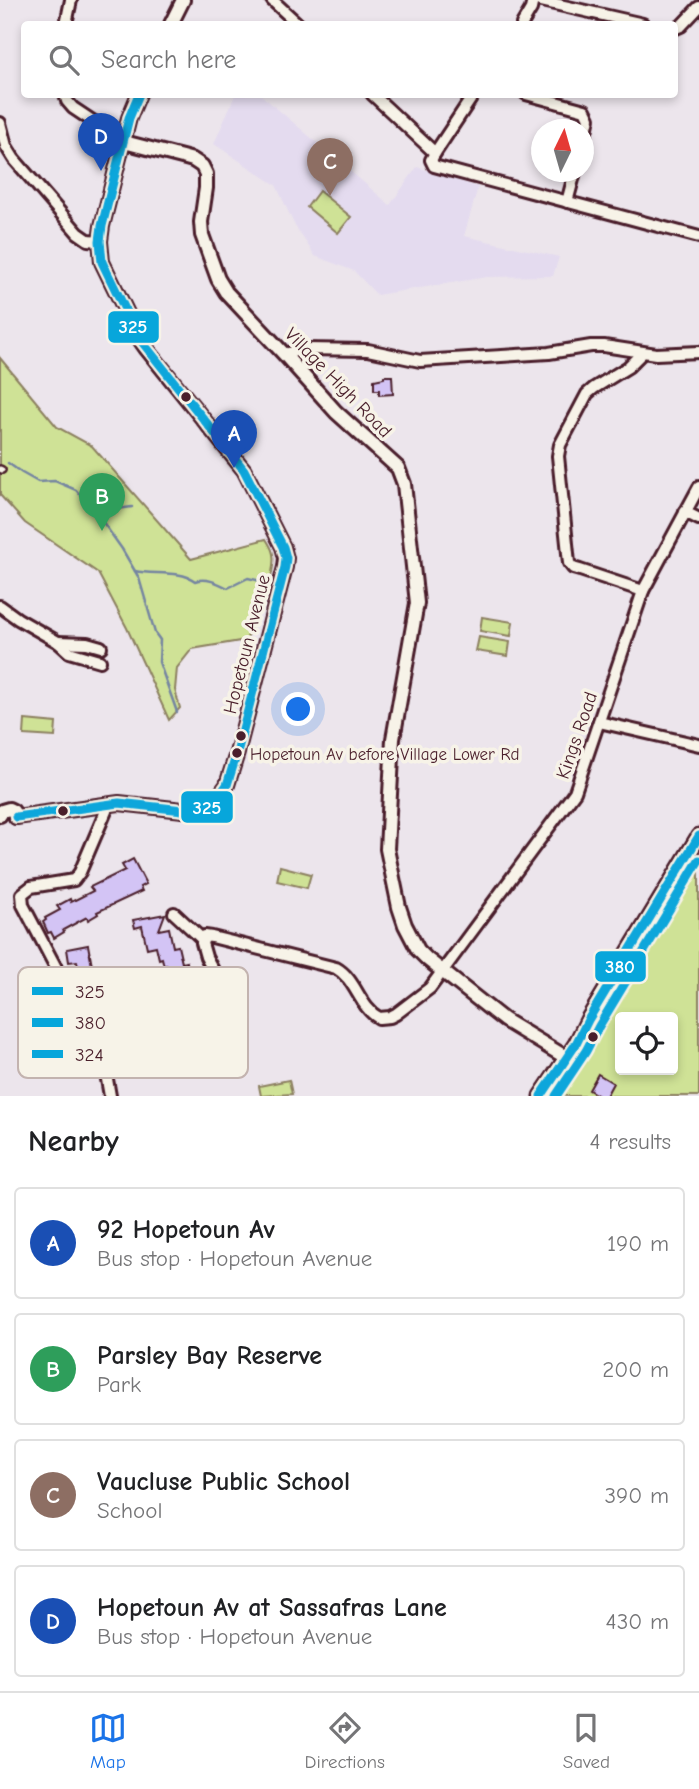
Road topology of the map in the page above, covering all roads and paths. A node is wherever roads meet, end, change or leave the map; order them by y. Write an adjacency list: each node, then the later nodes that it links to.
1 (71, 0): 6 (street)
2 (183, 0): 7 (street)
3 (272, 0): 8 (street)
4 (535, 0): 9 (street); 10 (street)
5 (699, 7): 11 (street)
6 (67, 21)
7 (172, 21)
8 (295, 21)
9 (524, 21)
10 (630, 21)
11 (678, 27)
12 (66, 98): 19 (street)
13 (137, 98): 19 (street, Hopetoun Avenue)
14 (377, 98): 20 (street)
15 (471, 98): 20 (street)
16 (541, 98): 17 (street)
17 (589, 119)
18 (0, 123): 24 (street)
19 (124, 142): 24 (street, Hopetoun Avenue); 27 (street, Village High Road)
20 (435, 153): 22 (street)
21 (572, 182): 22 (street)
22 (567, 202): 23 (street)
23 (699, 237)
24 (100, 241): 38 (street, Hopetoun Avenue)
25 (699, 352): 26 (street)
26 (642, 353): 27 (street); 31 (street)
27 (285, 354): 45 (street, Village High Road)
28 (699, 486): 29 (street, Kings Road)
29 (685, 512): 30 (street); 31 (street, Kings Road)
30 (699, 519)
31 (643, 591): 36 (street, Kings Road)
32 (0, 606): 33 (street)
33 (58, 642): 34 (street); 35 (street)
34 (101, 647)
35 (100, 661)
36 (599, 722): 37 (street); 45 (street, Kings Road)
37 (699, 745)
38 (109, 804): 39 (street, Hopetoun Avenue); 43 (street)
39 (4, 812)
40 (699, 836): 46 (main road)
41 (174, 913): 42 (street)
42 (202, 939): 44 (street); 45 (street, Kings Road)
43 (56, 967)
44 (211, 967)
45 (443, 972): 46 (street, Village High Road)
46 (567, 1058): 49 (main road)
47 (107, 1078): 48 (street)
48 (110, 1096)
49 (541, 1096)

